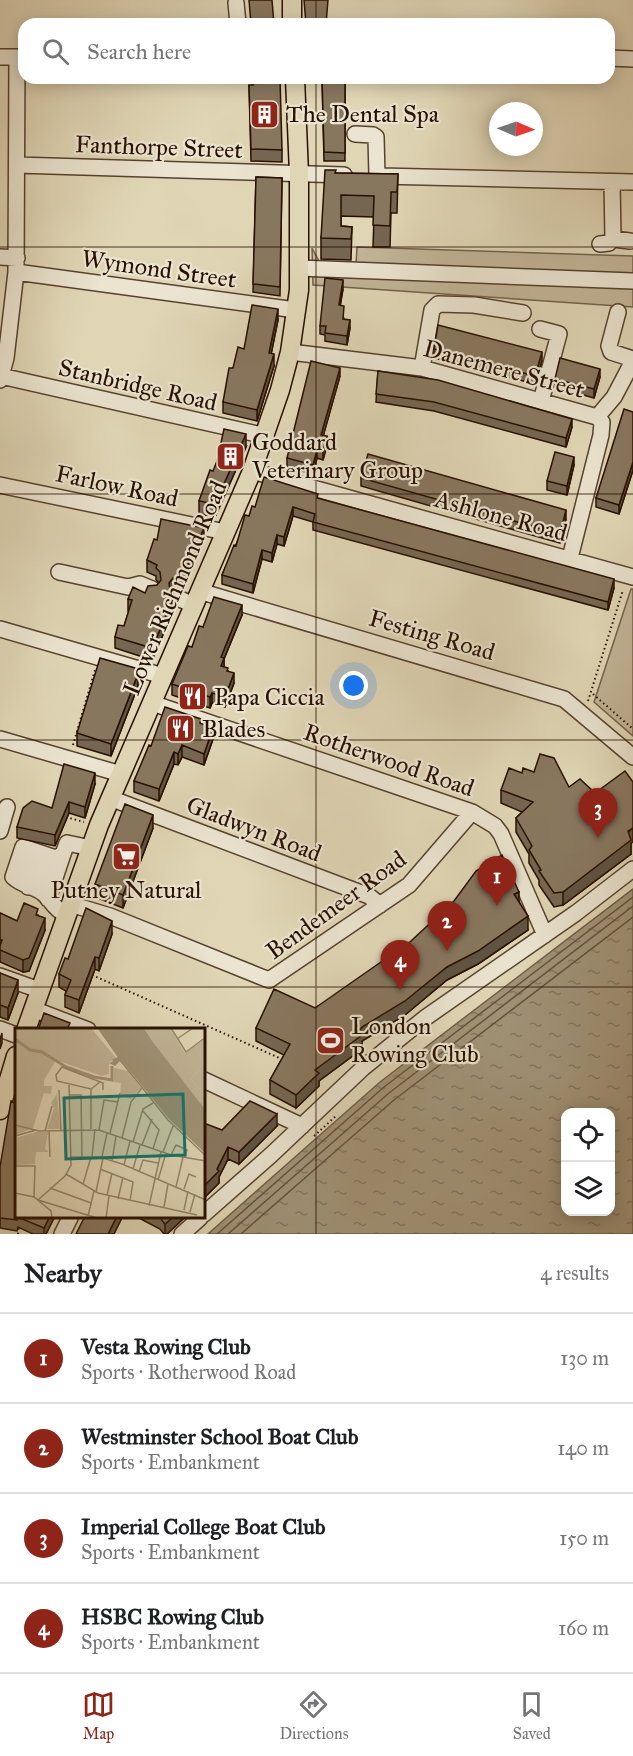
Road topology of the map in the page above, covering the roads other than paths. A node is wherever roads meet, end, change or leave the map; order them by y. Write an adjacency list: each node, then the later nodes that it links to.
1 (292, 0): 4 (main road)
2 (236, 3): 3 (street)
3 (237, 18)
4 (292, 18)
5 (0, 57): 6 (street)
6 (18, 57)
7 (615, 58): 8 (street)
8 (633, 58)
9 (20, 84): 12 (street)
10 (295, 84): 13 (main road, Lower Richmond Road)
11 (355, 135): 14 (street)
12 (17, 165): 13 (street, Fanthorpe Street); 19 (street)
13 (299, 174): 14 (street, Fanthorpe Street); 20 (main road, Lower Richmond Road)
14 (366, 176): 15 (street, Fanthorpe Street)
15 (612, 182): 16 (street, Fanthorpe Street); 17 (street)
16 (633, 182)
17 (630, 242)
18 (0, 257): 19 (street, Wymond Street)
19 (16, 265): 22 (street, Wymond Street); 29 (street)
20 (299, 268): 21 (street); 22 (main road, Lower Richmond Road)
21 (633, 281)
22 (297, 310): 26 (main road, Lower Richmond Road)
23 (618, 312): 27 (street)
24 (523, 313): 28 (street)
25 (540, 330): 30 (street)
26 (290, 352): 28 (street, Danemere Street); 32 (main road, Lower Richmond Road)
27 (633, 360): 31 (street)
28 (422, 368): 30 (street, Danemere Street)
29 (1, 378): 32 (street, Stanbridge Road)
30 (541, 401): 31 (street, Danemere Street)
31 (597, 417): 36 (street, Danemere Street)
32 (266, 436): 33 (main road, Lower Richmond Road)
33 (252, 471): 35 (main road, Lower Richmond Road); 36 (street, Ashlone Road)
34 (0, 485): 35 (street, Farlow Road)
35 (225, 532): 40 (main road, Lower Richmond Road)
36 (570, 558): 38 (street, Ashlone Road)
37 (60, 572): 39 (street)
38 (630, 576)
39 (152, 589)
40 (190, 598): 42 (main road, Lower Richmond Road); 45 (street, Festing Road)
41 (0, 630): 42 (street)
42 (163, 676): 43 (main road, Lower Richmond Road)
43 (152, 703): 46 (main road, Lower Richmond Road); 49 (street, Rotherwood Road)
44 (0, 739): 46 (street)
45 (633, 757)
46 (121, 774): 47 (main road, Lower Richmond Road)
47 (110, 798): 51 (main road, Lower Richmond Road); 55 (street, Gladwyn Road)
48 (7, 807): 50 (street)
49 (472, 812): 55 (street, Bendemeer Road); 57 (street, Rotherwood Road)
50 (0, 831)
51 (91, 848): 52 (street); 56 (main road, Lower Richmond Road)
52 (48, 854): 54 (street); 54 (street)
53 (633, 869): 57 (street)
54 (45, 896): 56 (street)
55 (380, 905): 56 (street, Bendemeer Road)
56 (68, 909): 59 (main road, Lower Richmond Road)
57 (545, 935): 68 (street)
58 (0, 976): 59 (street)
59 (39, 990): 60 (main road, Lower Richmond Road)
60 (33, 1009): 61 (main road, Lower Richmond Road); 62 (street)
61 (27, 1028)
62 (83, 1028)
63 (0, 1029): 64 (street)
64 (15, 1035)
65 (15, 1061): 67 (main road)
66 (206, 1081): 68 (street)
67 (7, 1102)
68 (302, 1126): 69 (street)
69 (206, 1212)
70 (70, 1219): 72 (street)
71 (199, 1219): 73 (street)
72 (62, 1234)
73 (182, 1234)

